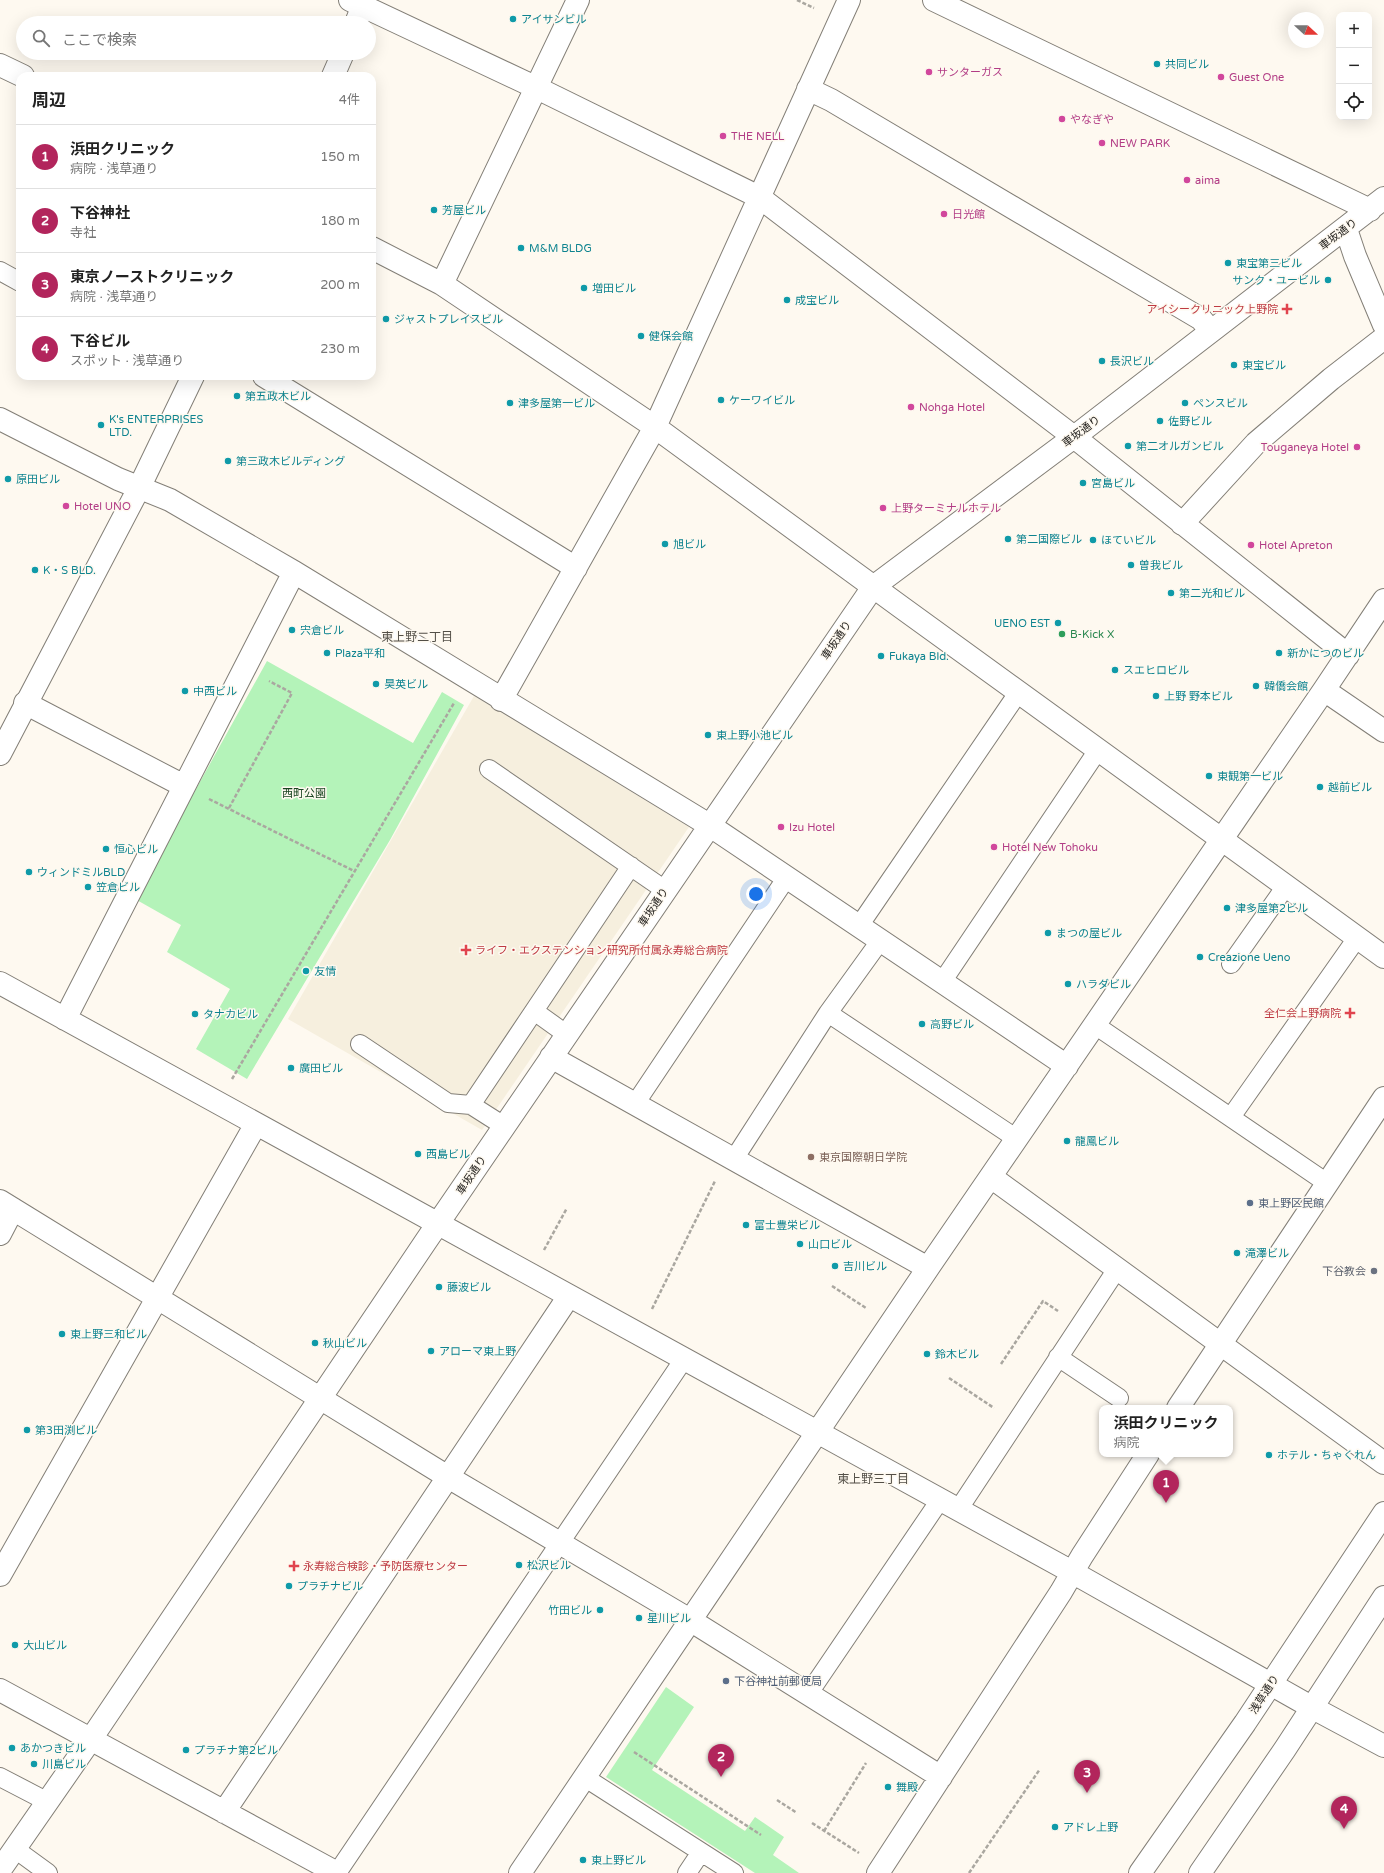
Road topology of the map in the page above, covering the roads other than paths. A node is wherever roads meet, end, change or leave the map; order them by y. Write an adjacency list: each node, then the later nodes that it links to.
1 (578, 0): 9 (street)
2 (849, 0): 10 (street)
3 (934, 0): 12 (street)
4 (359, 7): 9 (street)
5 (340, 60): 8 (street)
6 (0, 65): 7 (street)
7 (16, 72)
8 (335, 72)
9 (537, 88): 11 (street); 17 (street)
10 (808, 89): 11 (street); 19 (street)
11 (759, 197): 24 (street); 25 (street)
12 (1377, 204): 13 (street, 車坂通り)
13 (1346, 228): 18 (street); 19 (street, 車坂通り)
14 (376, 250): 17 (street)
15 (0, 272): 16 (lane)
16 (16, 280)
17 (442, 284): 24 (street)
18 (1384, 324)
19 (1210, 330): 25 (street, 車坂通り)
20 (1384, 338): 27 (street)
21 (191, 380): 26 (street)
22 (270, 380): 28 (street)
23 (0, 419): 26 (street)
24 (655, 427): 28 (street); 30 (street)
25 (1074, 437): 27 (street); 30 (street, 車坂通り)
26 (139, 488): 29 (street); 36 (street)
27 (1182, 524): 32 (street)
28 (576, 568): 35 (street)
29 (294, 572): 35 (street); 41 (street)
30 (873, 587): 34 (street); 42 (street, 車坂通り)
31 (1384, 600): 32 (street)
32 (1348, 656): 33 (street)
33 (1324, 690): 37 (street); 43 (street)
34 (1018, 692): 38 (street); 48 (lane)
35 (501, 700): 42 (street)
36 (25, 704): 39 (street); 41 (street)
37 (1384, 731)
38 (1098, 750): 43 (street); 53 (lane)
39 (0, 754)
40 (489, 769): 44 (lane)
41 (184, 786): 57 (street)
42 (709, 825): 45 (street); 47 (street, 車坂通り)
43 (1221, 840): 46 (street); 58 (street)
44 (631, 866): 47 (lane); 55 (lane)
45 (787, 877): 48 (street); 64 (lane)
46 (1286, 886): 49 (street); 52 (lane)
47 (665, 890): 59 (street, 車坂通り)
48 (859, 926): 50 (street)
49 (1357, 938): 51 (street); 66 (lane)
50 (880, 941): 53 (street); 56 (lane)
51 (1384, 957)
52 (1231, 964)
53 (942, 982): 62 (street)
54 (0, 983): 57 (street)
55 (534, 1011): 59 (lane); 65 (lane)
56 (828, 1013): 69 (lane); 70 (lane)
57 (65, 1019): 67 (street)
58 (1095, 1025): 62 (street); 66 (lane)
59 (566, 1034): 61 (street, 車坂通り)
60 (360, 1044): 65 (lane)
61 (551, 1057): 64 (street); 68 (street, 車坂通り)
62 (1067, 1066): 69 (street)
63 (1384, 1098): 72 (street)
64 (635, 1104): 70 (street)
65 (471, 1105): 68 (lane)
66 (1231, 1117): 72 (lane)
67 (256, 1124): 74 (street); 79 (street)
68 (504, 1126): 74 (street, 車坂通り)
69 (1017, 1139): 71 (street)
70 (734, 1159): 76 (street)
71 (991, 1177): 76 (street); 77 (street)
72 (1328, 1183): 80 (street)
73 (6, 1205): 75 (street); 79 (street)
74 (438, 1223): 78 (street); 83 (street, 車坂通り)
75 (0, 1234)
76 (928, 1268): 86 (street)
77 (1117, 1269): 80 (street); 81 (lane)
78 (569, 1296): 82 (street); 89 (street)
79 (159, 1298): 83 (street); 94 (street)
80 (1220, 1344): 85 (street); 88 (street)
81 (1058, 1358): 84 (lane); 90 (lane)
82 (684, 1359): 86 (street); 92 (lane)
83 (320, 1398): 89 (street); 101 (street, 車坂通り)
84 (1119, 1398)
85 (1180, 1405)
86 (816, 1432): 90 (street); 96 (street)
87 (1146, 1457): 93 (street)
88 (1384, 1463)
89 (448, 1477): 92 (street); 107 (street)
90 (949, 1505): 93 (street); 99 (lane)
91 (1384, 1513): 97 (street, 浅草通り)
92 (560, 1543): 96 (street); 113 (lane)
93 (1072, 1572): 97 (street); 105 (street)
94 (0, 1575)
95 (1384, 1597): 100 (street)
96 (690, 1620): 99 (street); 104 (street)
97 (1270, 1683): 100 (street); 117 (street, 浅草通り)
98 (0, 1690): 101 (street)
99 (809, 1693): 105 (street)
100 (1313, 1708): 102 (street); 118 (street)
101 (91, 1739): 106 (street, 車坂通り); 107 (street)
102 (1384, 1746)
103 (0, 1777): 106 (lane)
104 (584, 1777): 109 (lane); 114 (street)
105 (941, 1777): 111 (street)
106 (48, 1802): 108 (street, 車坂通り)
107 (224, 1812): 113 (street)
108 (15, 1849): 110 (street, 車坂通り); 112 (lane)
109 (701, 1852): 115 (lane); 116 (lane)
110 (0, 1870)
111 (883, 1871)
112 (48, 1873)
113 (337, 1873)
114 (520, 1873)
115 (687, 1873)
116 (734, 1873)
117 (1140, 1873)
118 (1200, 1873)

